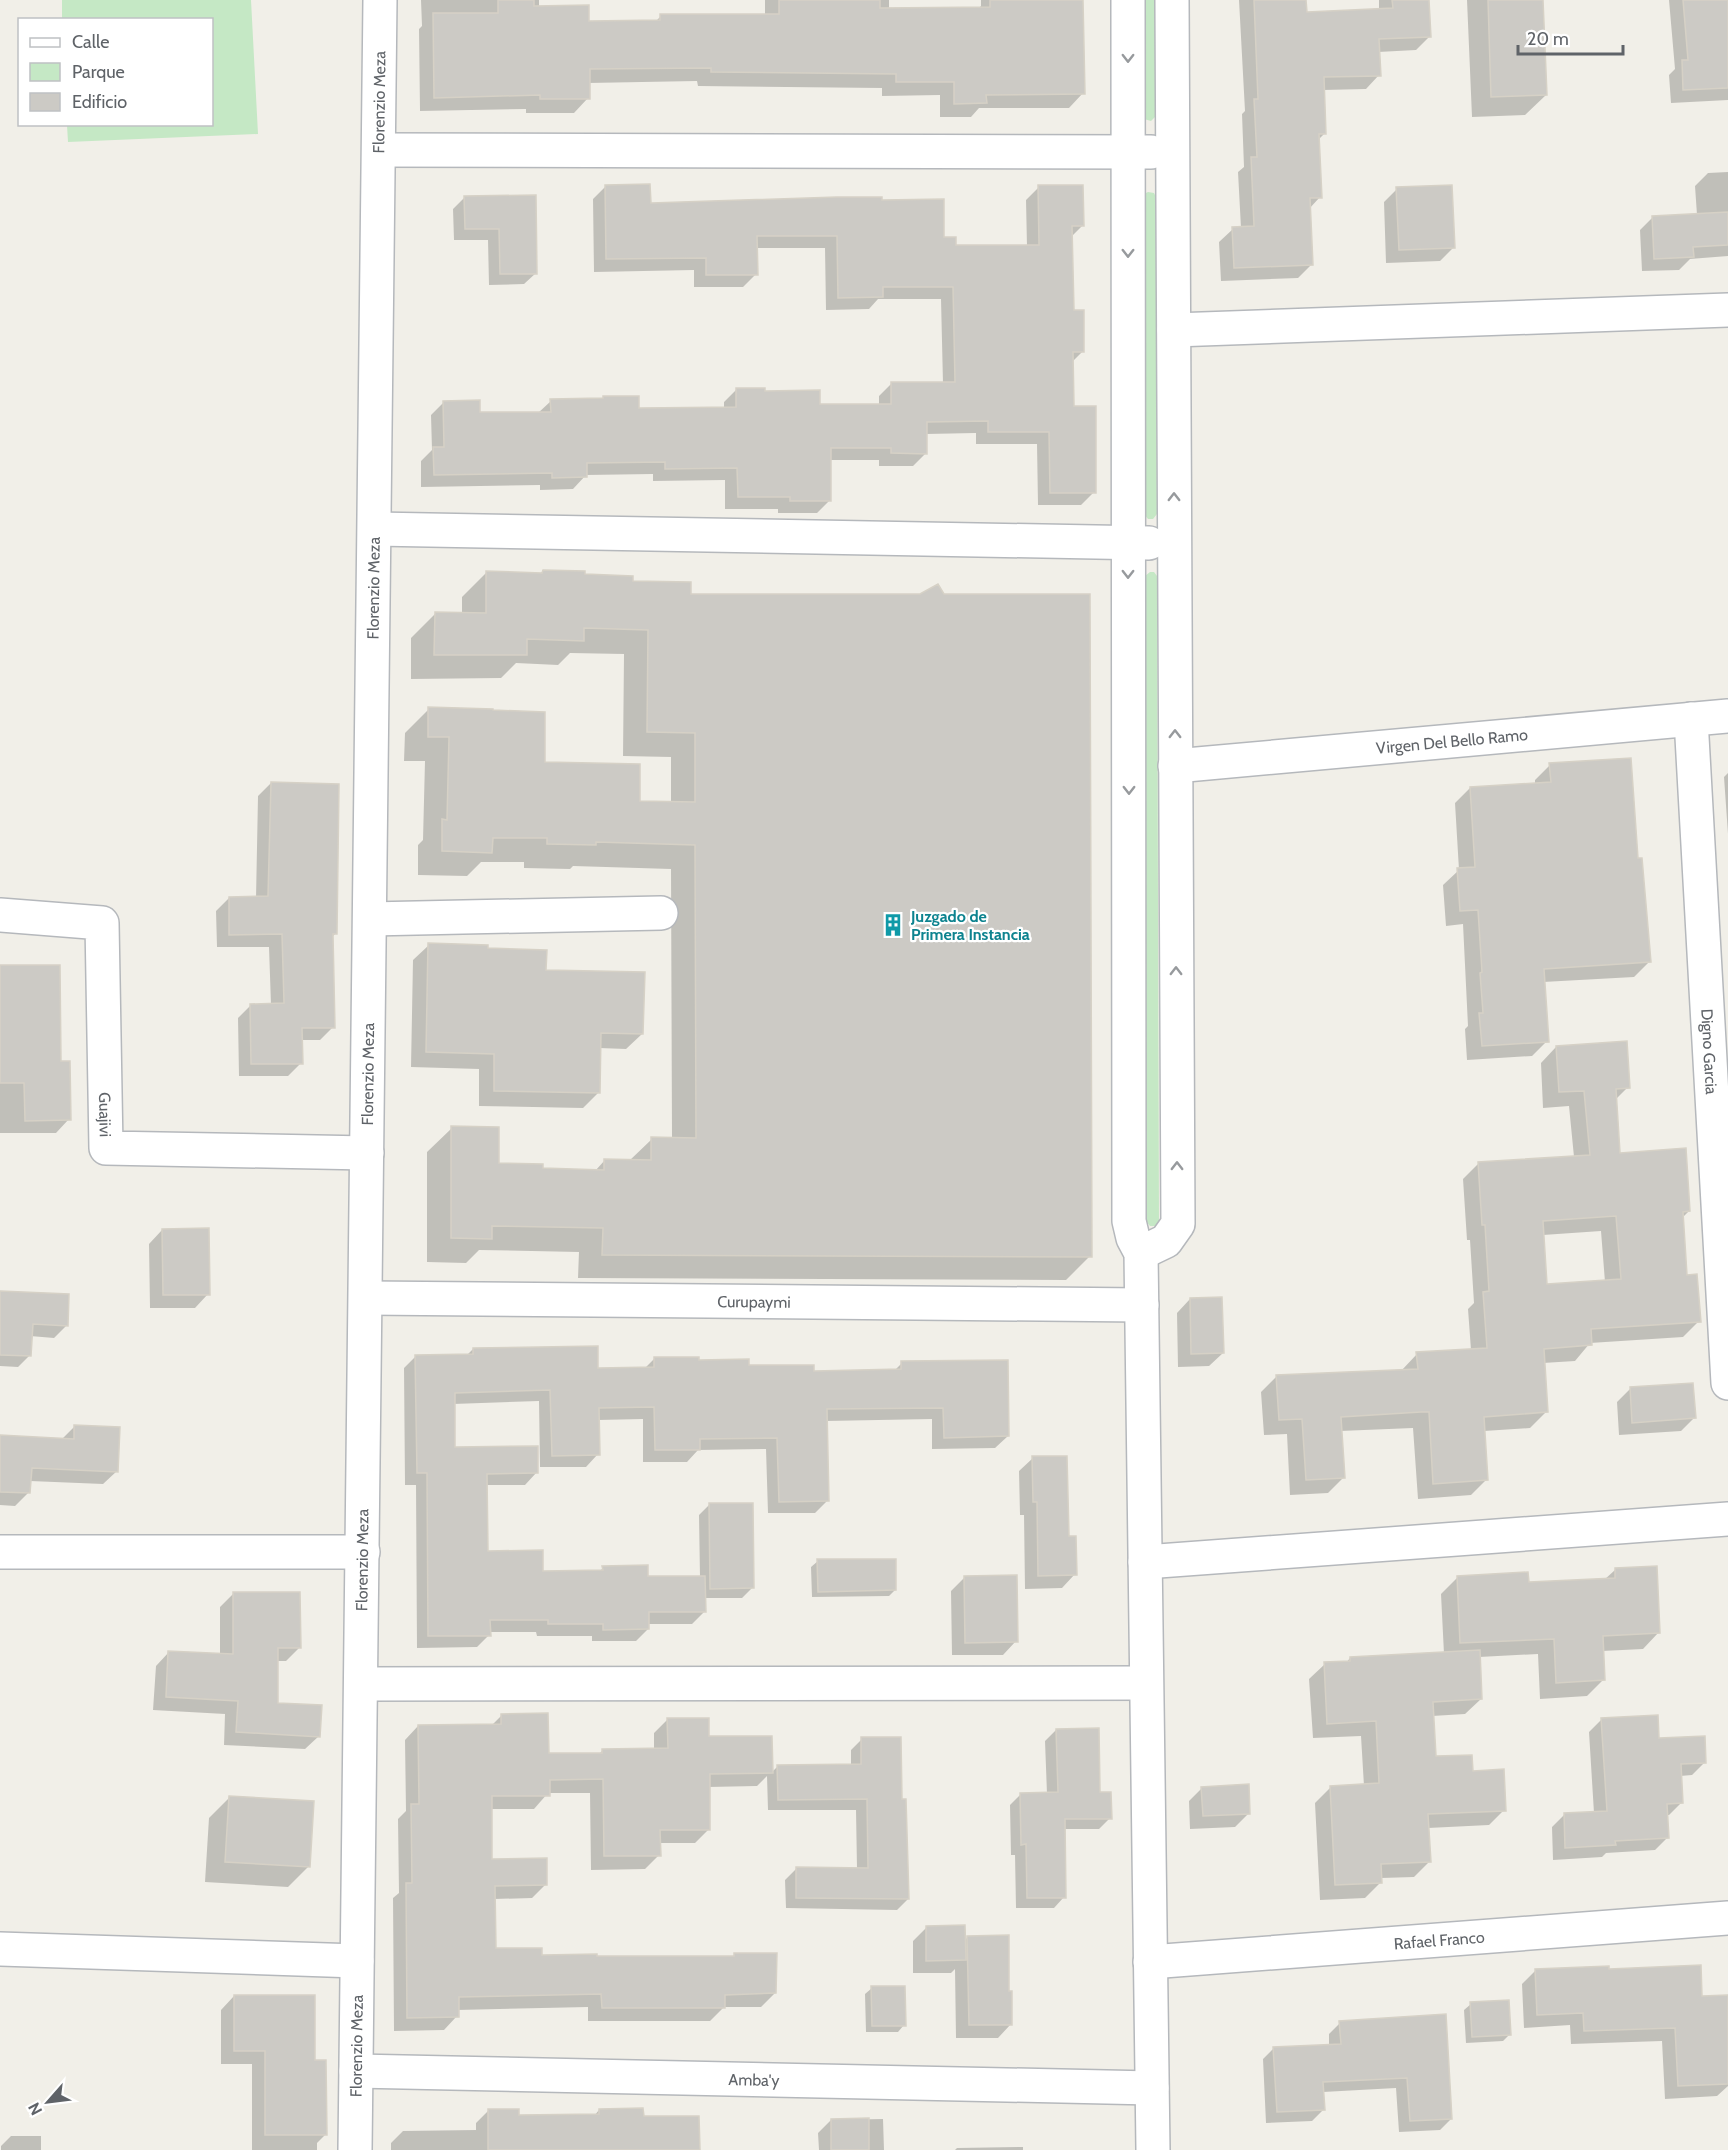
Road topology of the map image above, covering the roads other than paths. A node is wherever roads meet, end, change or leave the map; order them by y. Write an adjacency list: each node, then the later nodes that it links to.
1 (380, 0): 4 (street, Florenzio Meza)
2 (1128, 0): 5 (street, one-way to 5)
3 (1172, 0): 6 (street)
4 (379, 150): 5 (street); 9 (street, Florenzio Meza)
5 (1128, 152): 6 (street); 10 (street, one-way to 10)
6 (1173, 152): 8 (street)
7 (1728, 310): 8 (street)
8 (1174, 330): 11 (street, one-way to 8)
9 (375, 529): 10 (street); 17 (street, Florenzio Meza)
10 (1128, 542): 11 (street); 20 (street, one-way to 20)
11 (1174, 544): 14 (street, one-way to 11)
12 (1728, 716): 13 (street, Virgen Del Bello Ramo)
13 (1691, 719): 14 (street, Virgen Del Bello Ramo); 18 (street, Digno Garcia)
14 (1175, 766): 20 (street, one-way to 14)
15 (661, 913): 17 (street)
16 (0, 915): 19 (street, Guajivi)
17 (370, 919): 19 (street, Florenzio Meza)
18 (1721, 1116): 23 (street, Digno Garcia)
19 (367, 1153): 21 (street, Florenzio Meza)
20 (1141, 1253): 22 (street)
21 (366, 1298): 22 (street, Curupaymi); 26 (street, Florenzio Meza)
22 (1142, 1305): 27 (street)
23 (1728, 1383)
24 (1728, 1519): 27 (street)
25 (0, 1552): 26 (street)
26 (363, 1552): 29 (street, Florenzio Meza)
27 (1145, 1562): 28 (street)
28 (1146, 1683): 29 (street); 33 (street)
29 (361, 1684): 32 (street, Florenzio Meza)
30 (1728, 1918): 33 (street, Rafael Franco)
31 (0, 1949): 32 (street)
32 (357, 1961): 34 (street, Florenzio Meza)
33 (1150, 1962): 35 (street)
34 (356, 2071): 35 (street, Amba'y); 36 (street, Florenzio Meza)
35 (1152, 2088): 37 (street)
36 (355, 2150)
37 (1153, 2150)

